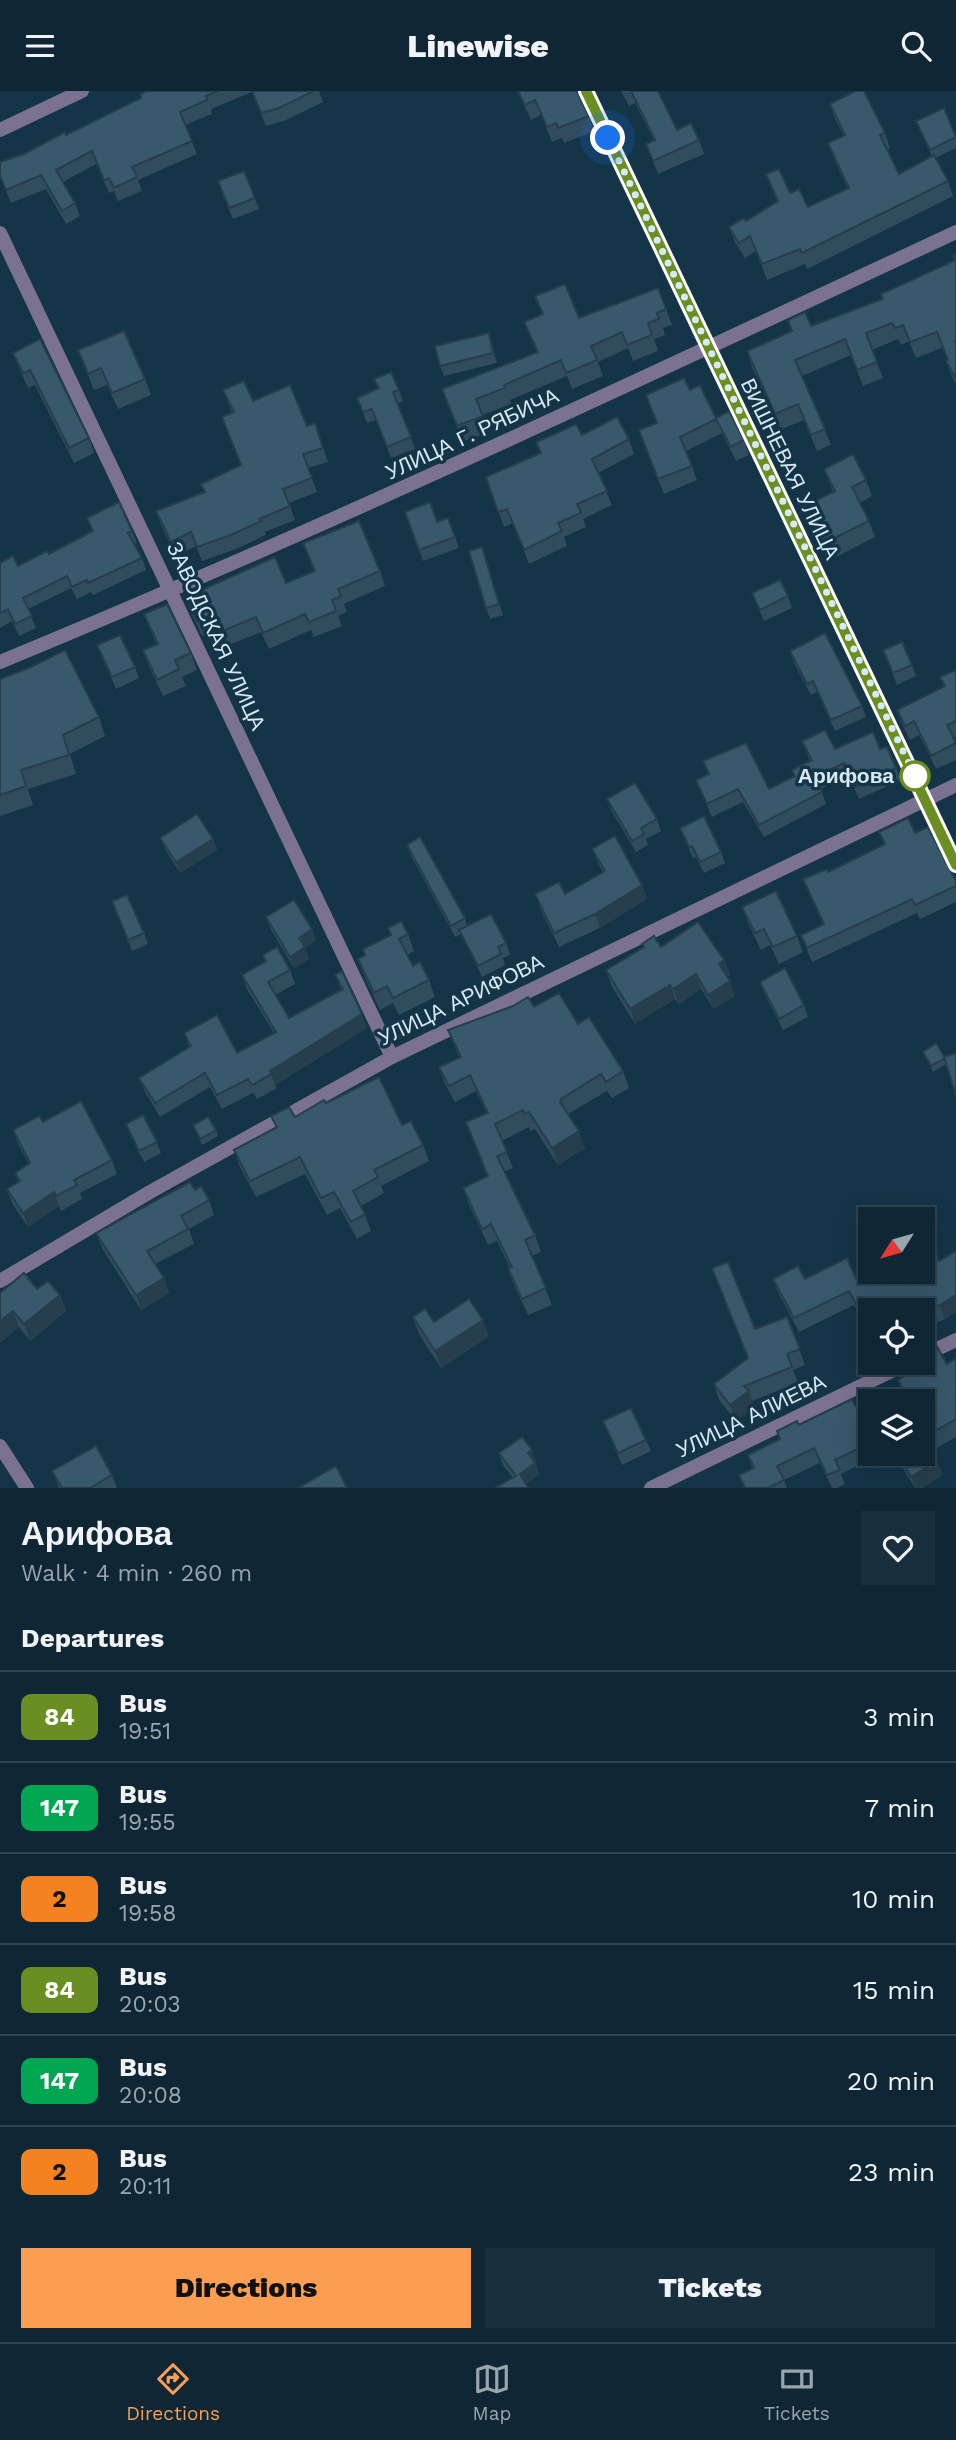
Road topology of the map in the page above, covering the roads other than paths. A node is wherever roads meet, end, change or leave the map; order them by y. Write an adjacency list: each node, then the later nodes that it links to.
1 (82, 91): 3 (street)
2 (586, 91): 6 (street, ВИШНЕВАЯ УЛИЦА)
3 (0, 130)
4 (956, 232): 6 (street, УЛИЦА Г. РЯБИЧА)
5 (0, 233): 7 (street, ЗАВОДСКАЯ УЛИЦА)
6 (708, 348): 7 (street, УЛИЦА Г. РЯБИЧА); 10 (street, ВИШНЕВАЯ УЛИЦА)
7 (172, 591): 8 (street, УЛИЦА Г. РЯБИЧА); 12 (street, ЗАВОДСКАЯ УЛИЦА)
8 (0, 662)
9 (956, 785): 10 (street, УЛИЦА АРИФОВА)
10 (926, 799): 11 (street, ВИШНЕВАЯ УЛИЦА); 12 (street, УЛИЦА АРИФОВА)
11 (956, 866)
12 (392, 1057): 13 (street, УЛИЦА АРИФОВА)
13 (0, 1282)
14 (956, 1340): 15 (street)
15 (935, 1350)
16 (883, 1375): 19 (street, УЛИЦА АЛИЕВА)
17 (0, 1446): 18 (street)
18 (27, 1488)
19 (651, 1488)

